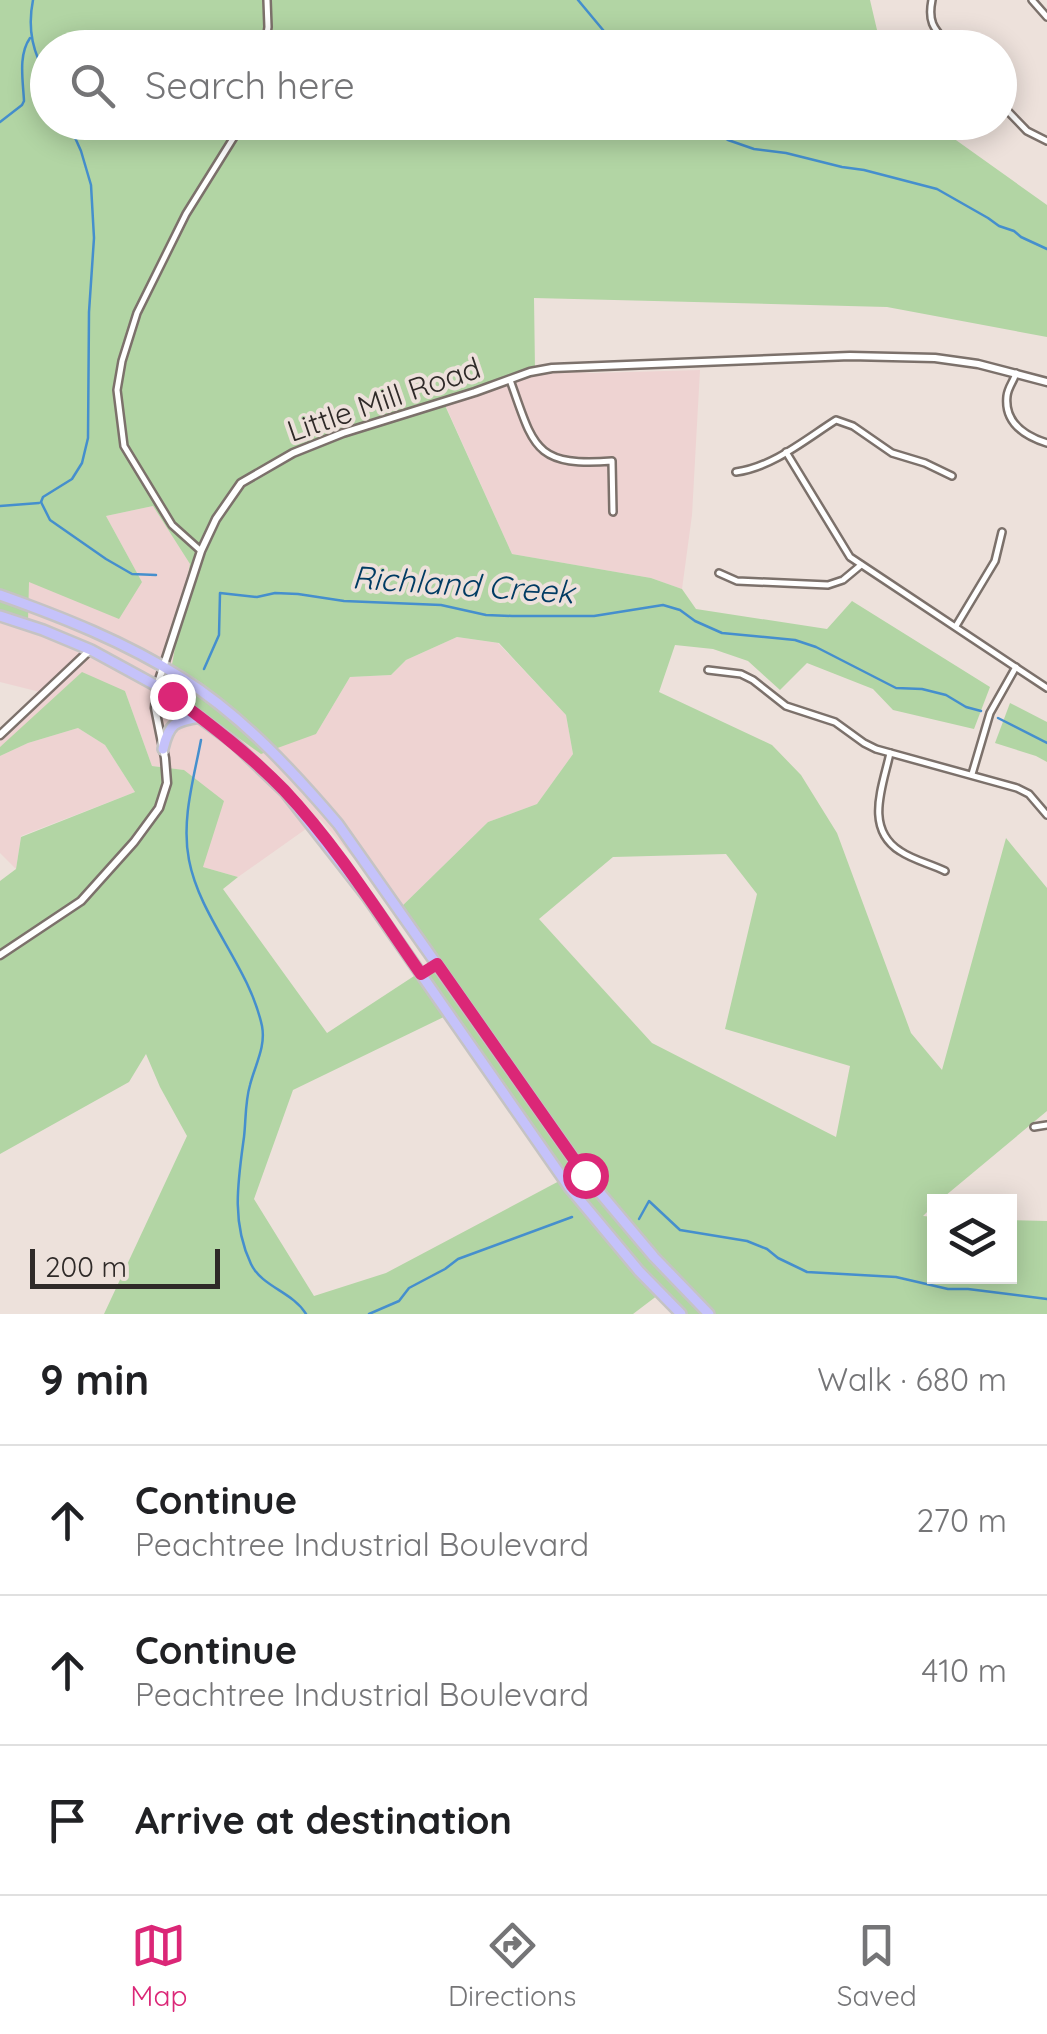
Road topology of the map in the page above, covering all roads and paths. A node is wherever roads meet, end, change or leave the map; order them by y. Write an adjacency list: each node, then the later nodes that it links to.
1 (266, 0): 5 (street)
2 (932, 0): 6 (street)
3 (1032, 0): 4 (street)
4 (1047, 17)
5 (268, 30)
6 (936, 30)
7 (1017, 121): 9 (street)
8 (233, 140): 19 (street)
9 (1047, 141)
10 (1016, 373): 11 (street, Little Mill Road); 12 (street, Little Mill Road); 13 (street)
11 (510, 380): 17 (street); 19 (street, Little Mill Road)
12 (1047, 382)
13 (1047, 443)
14 (786, 452): 15 (street); 16 (street); 20 (street)
15 (736, 472)
16 (952, 476)
17 (613, 512)
18 (1002, 532): 24 (street)
19 (201, 550): 27 (street, Little Mill Road)
20 (861, 565): 21 (street); 24 (street)
21 (719, 572)
22 (0, 595): 27 (main road)
23 (0, 616): 25 (main road)
24 (956, 626): 26 (street)
25 (91, 650): 29 (main road); 32 (street)
26 (1016, 667): 30 (street); 35 (street)
27 (164, 668): 29 (street, Little Mill Road); 39 (main road)
28 (708, 670): 34 (street)
29 (158, 686): 31 (main road); 33 (street, Little Mill Road)
30 (1047, 688)
31 (200, 717): 33 (main road); 40 (main road)
32 (0, 735)
33 (163, 749): 38 (street, Little Mill Road)
34 (890, 752): 35 (street); 37 (street)
35 (972, 774): 36 (street)
36 (1047, 816)
37 (945, 871)
38 (0, 954)
39 (437, 964): 40 (main road); 44 (main road)
40 (421, 974): 43 (main road)
41 (1047, 1125): 42 (street)
42 (1034, 1127)
43 (681, 1314)
44 (709, 1314)

